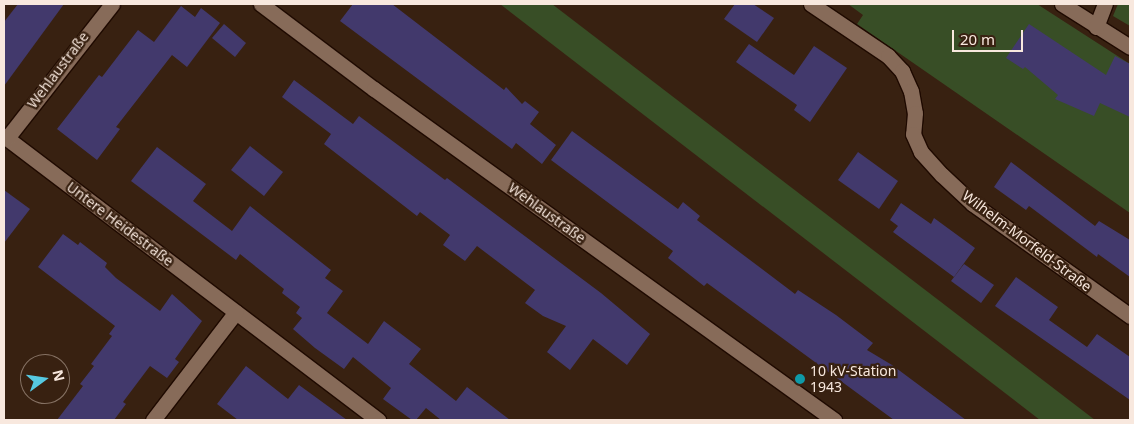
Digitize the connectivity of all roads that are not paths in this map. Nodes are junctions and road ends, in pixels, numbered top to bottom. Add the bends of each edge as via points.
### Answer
1 (112, 4) edge
2 (261, 4) edge
3 (811, 4) edge
4 (1062, 4) edge
5 (1105, 4) edge
6 (1096, 27) junction
7 (1130, 48) edge
8 (5, 137) edge
9 (236, 312) junction
10 (1130, 316) edge
11 (153, 420) edge
12 (378, 420) edge
13 (834, 420) edge

1 - 8 street, Wehlaustraße
2 - 13 street, Wehlaustraße
3 - 10 street, Wilhelm-Morfeld-Straße via 888,56 902,71 911,91 915,113 913,134 920,152 942,174 973,204
4 - 6 street
5 - 6 street
6 - 7 street
8 - 9 street, Untere Heidestraße
9 - 11 street
9 - 12 street, Untere Heidestraße

